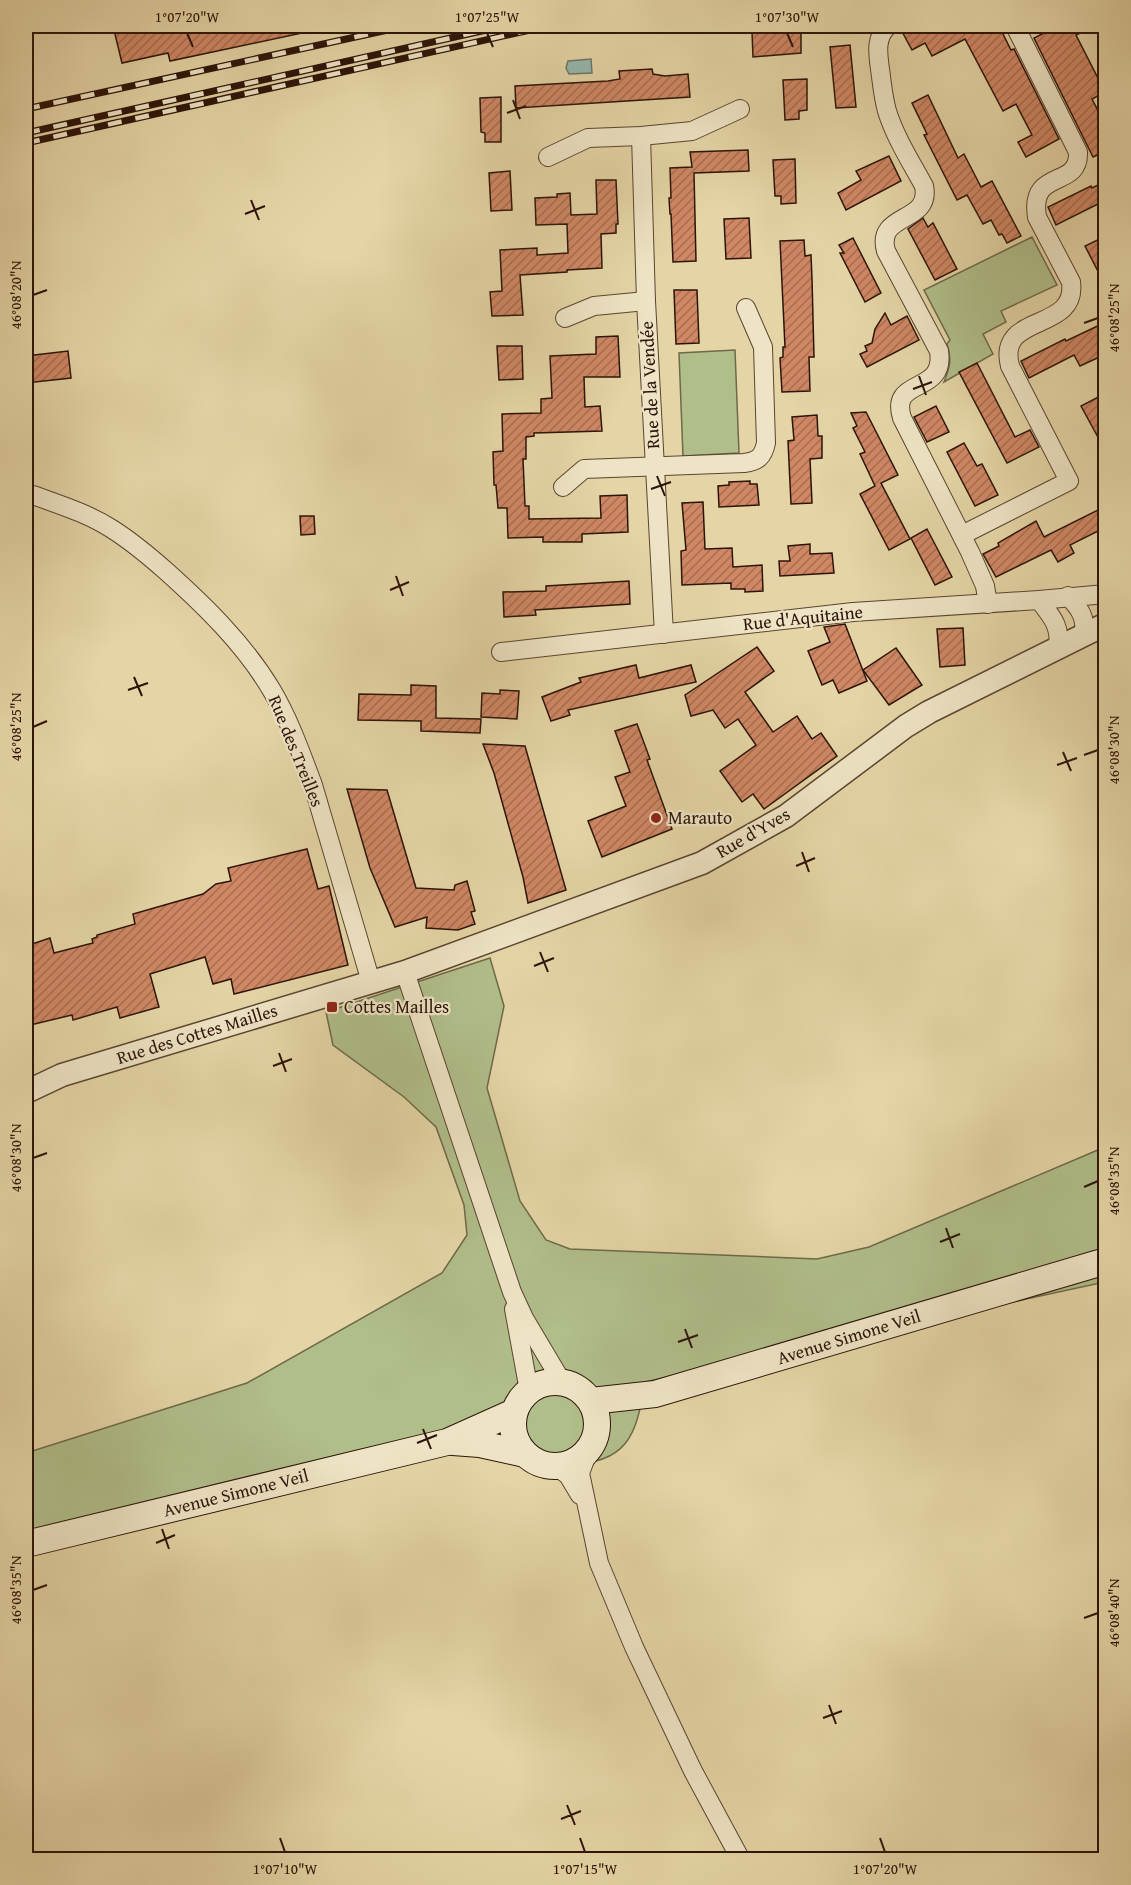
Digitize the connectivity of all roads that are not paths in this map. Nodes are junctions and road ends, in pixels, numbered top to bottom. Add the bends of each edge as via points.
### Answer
1 (888, 26) edge
2 (1015, 26) edge
3 (740, 109) dead end
4 (640, 136) junction
5 (548, 157) dead end
6 (646, 301) junction
7 (746, 309) dead end
8 (565, 318) dead end
9 (654, 466) junction
10 (563, 487) dead end
11 (26, 495) edge
12 (962, 535) junction
13 (1106, 594) edge
14 (1068, 596) junction
15 (1039, 600) junction
16 (988, 604) junction
17 (1106, 624) edge
18 (664, 634) junction
19 (1084, 634) junction
20 (1058, 648) junction
21 (501, 652) dead end
22 (405, 972) junction
23 (371, 982) junction
24 (26, 1092) edge
25 (1106, 1261) edge
26 (512, 1292) junction
27 (562, 1382) junction
28 (529, 1391) junction
29 (655, 1395) junction
30 (591, 1401) junction
31 (514, 1412) junction
32 (447, 1442) junction
33 (592, 1442) junction
34 (525, 1454) junction
35 (556, 1467) junction
36 (586, 1507) junction
37 (26, 1544) edge
38 (741, 1860) edge

1 - 12 street via 879,40 878,52 884,101 926,194 917,211 892,224 884,243 939,351 941,363 931,378 908,391 899,408
2 - 12 street via 1079,159 1074,169 1045,185 1038,194 1036,207 1037,217 1071,282 1068,304 1012,339 1008,357 1076,482
3 - 4 street via 692,131
4 - 5 street via 588,138
4 - 6 street, Rue de la Vendée
6 - 8 street via 594,306
6 - 9 street, Rue de la Vendée
7 - 9 street via 763,347 764,453 755,461 744,463
9 - 10 street via 584,470
9 - 18 street, Rue de la Vendée
11 - 23 street, Rue des Treilles via 77,511 120,534 187,590 251,659 271,689 313,785
12 - 16 street via 985,586
13 - 14 street, Rue d'Aquitaine
14 - 15 street, Rue d'Aquitaine
14 - 19 street via 1084,617
15 - 16 street, Rue d'Aquitaine
15 - 20 street via 1055,622
16 - 18 street, Rue d'Aquitaine via 854,612
17 - 19 street, Rue d'Yves
18 - 21 street, Rue d'Aquitaine
19 - 20 street, Rue d'Yves
20 - 22 street, Rue d'Yves via 929,712 786,816 702,863
22 - 23 street, Rue d'Yves
22 - 26 street
23 - 24 street, Rue des Cottes Mailles via 62,1075
25 - 29 main road, Avenue Simone Veil
26 - 27 street
26 - 28 street
27 - 28 main road via 550,1382
27 - 30 main road via 582,1391
28 - 31 main road
29 - 30 main road, Avenue Simone Veil
29 - 33 main road via 616,1416
30 - 33 main road via 598,1422
31 - 32 main road
31 - 34 main road via 515,1439
32 - 34 main road via 480,1444
32 - 37 main road, Avenue Simone Veil
33 - 35 main road via 571,1464
33 - 36 street via 580,1473
34 - 35 main road via 545,1466
35 - 36 street via 568,1475
36 - 38 street via 599,1563 634,1647

